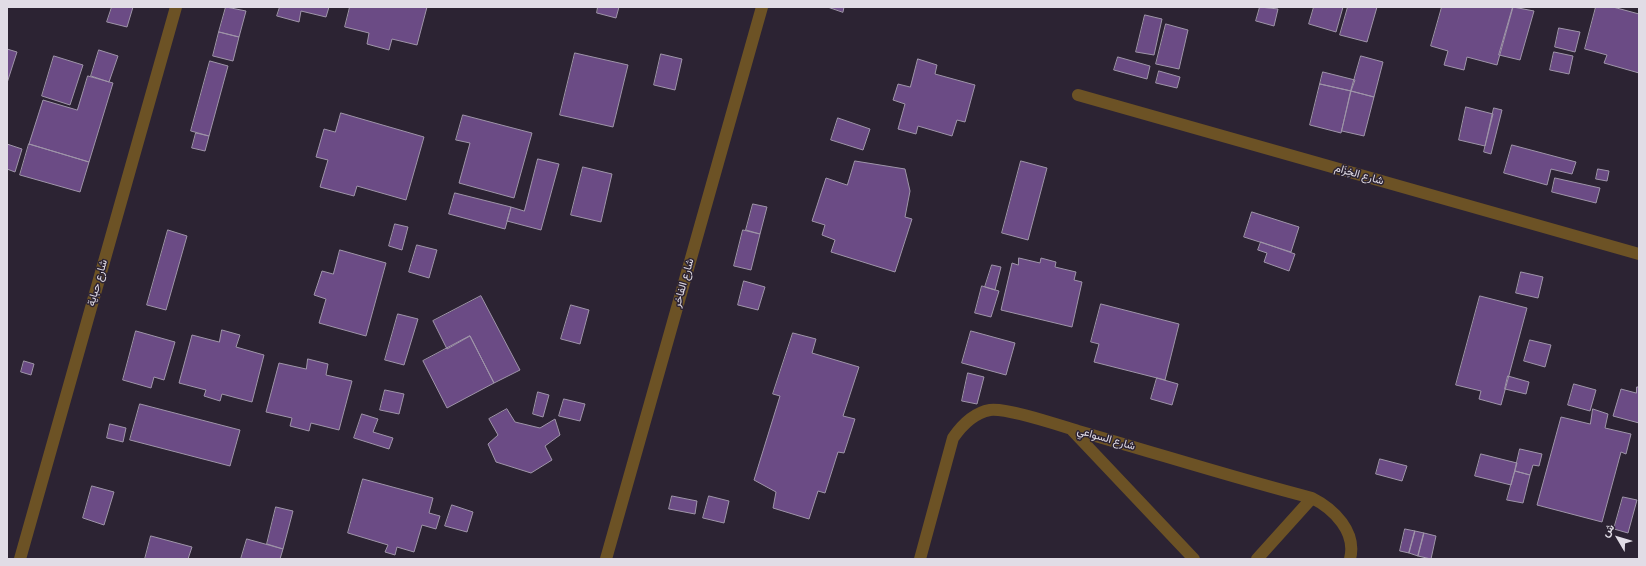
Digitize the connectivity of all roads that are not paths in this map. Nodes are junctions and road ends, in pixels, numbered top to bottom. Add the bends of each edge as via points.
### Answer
1 (176, 7) edge
2 (762, 7) edge
3 (1078, 96) dead end
4 (1639, 254) edge
5 (1071, 428) junction
6 (1312, 498) junction
7 (20, 559) edge
8 (606, 559) edge
9 (920, 559) edge
10 (1194, 559) edge
11 (1257, 559) edge
12 (1350, 559) edge

1 - 7 street, شارع حباية
2 - 8 street, شارع الفاخر
3 - 4 street, شارع الخِزَام
5 - 6 street, شارع السواعي
5 - 9 street, شارع السواعي via 1006,411 990,410 975,415 962,425 953,438
5 - 10 street
6 - 11 street
6 - 12 street, شارع السواعي via 1324,504 1344,525 1350,538

